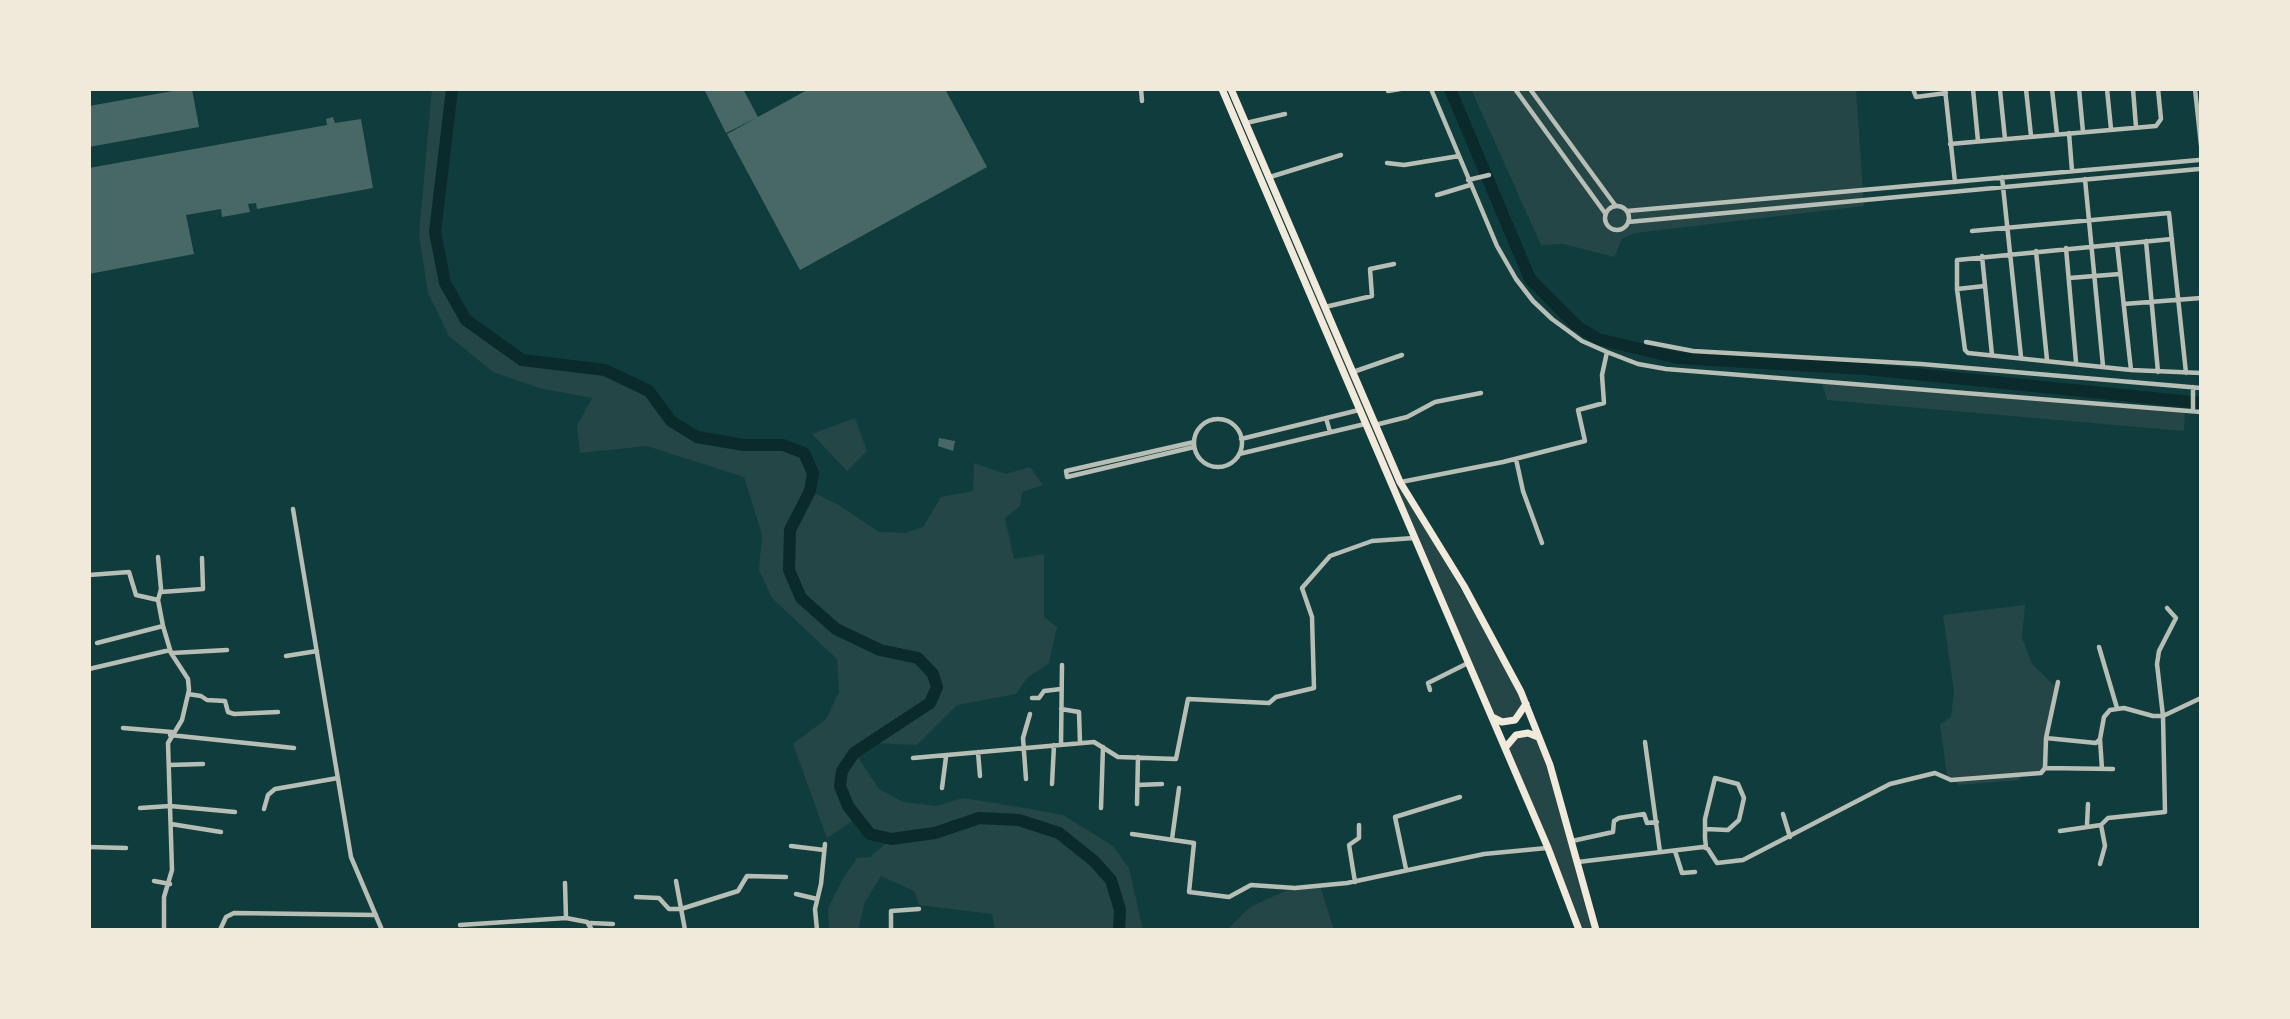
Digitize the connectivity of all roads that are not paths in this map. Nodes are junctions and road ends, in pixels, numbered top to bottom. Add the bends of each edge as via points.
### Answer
1 (1140, 89) edge
2 (1222, 89) edge
3 (1231, 89) edge
4 (1400, 89) edge
5 (1431, 89) edge
6 (1515, 89) edge
7 (1530, 89) edge
8 (1913, 89) edge
9 (1973, 89) edge
10 (2026, 89) edge
11 (2052, 89) edge
12 (2079, 89) edge
13 (2107, 89) edge
14 (2133, 89) edge
15 (2158, 89) edge
16 (2195, 89) edge
17 (2000, 90) edge
18 (1388, 91) dead end
19 (1945, 91) edge
20 (1142, 101) dead end
21 (1285, 114) dead end
22 (1246, 123) junction
23 (2136, 127) junction
24 (2111, 129) junction
25 (2083, 132) junction
26 (2069, 133) junction
27 (2057, 134) junction
28 (2031, 136) junction
29 (2005, 139) junction
30 (1978, 141) junction
31 (1950, 144) junction
32 (2201, 145) edge
33 (1341, 155) dead end
34 (1459, 156) junction
35 (2200, 159) edge
36 (1387, 163) dead end
37 (2200, 170) edge
38 (2072, 171) junction
39 (1488, 176) dead end
40 (1270, 177) junction
41 (2002, 177) junction
42 (2085, 179) junction
43 (1955, 182) junction
44 (1469, 183) junction
45 (2003, 187) junction
46 (1437, 195) dead end
47 (1615, 205) junction
48 (1628, 211) junction
49 (1605, 213) junction
50 (2090, 218) junction
51 (1628, 222) junction
52 (2007, 226) junction
53 (1972, 231) dead end
54 (2172, 239) junction
55 (2146, 242) junction
56 (2117, 244) junction
57 (2093, 246) junction
58 (2066, 248) junction
59 (2036, 251) junction
60 (2010, 253) junction
61 (1982, 256) junction
62 (1394, 264) dead end
63 (1303, 265) junction
64 (2120, 274) junction
65 (2094, 275) junction
66 (2069, 278) junction
67 (1985, 286) junction
68 (1957, 289) junction
69 (2201, 298) edge
70 (2179, 300) junction
71 (2152, 302) junction
72 (2124, 304) junction
73 (1325, 307) junction
74 (1646, 342) dead end
75 (1607, 352) junction
76 (1402, 355) dead end
77 (1992, 355) junction
78 (2021, 358) junction
79 (2048, 360) junction
80 (2076, 362) junction
81 (2103, 366) junction
82 (2131, 370) junction
83 (1353, 372) junction
84 (2158, 372) junction
85 (2186, 373) junction
86 (2201, 373) edge
87 (2201, 388) edge
88 (2193, 391) junction
89 (1480, 393) dead end
90 (2193, 407) junction
91 (1359, 410) junction
92 (2201, 412) edge
93 (1326, 418) junction
94 (1364, 424) junction
95 (1375, 425) junction
96 (1330, 432) junction
97 (1241, 439) junction
98 (1194, 444) junction
99 (1239, 454) junction
100 (1516, 459) junction
101 (1400, 482) junction
102 (293, 509) dead end
103 (1414, 538) junction
104 (1542, 543) dead end
105 (158, 556) dead end
106 (202, 558) dead end
107 (89, 575) edge
108 (161, 592) junction
109 (158, 600) junction
110 (2167, 608) dead end
111 (163, 626) junction
112 (97, 643) dead end
113 (2099, 647) dead end
114 (227, 650) dead end
115 (171, 651) junction
116 (317, 651) junction
117 (286, 656) dead end
118 (1468, 663) junction
119 (1062, 665) dead end
120 (89, 669) edge
121 (2058, 682) dead end
122 (1061, 689) junction
123 (1430, 690) dead end
124 (188, 694) junction
125 (1032, 698) dead end
126 (2201, 698) edge
127 (1526, 704) junction
128 (2118, 708) junction
129 (1061, 709) junction
130 (278, 712) dead end
131 (1030, 714) dead end
132 (1490, 715) junction
133 (2164, 716) junction
134 (122, 728) dead end
135 (171, 734) junction
136 (1539, 738) junction
137 (2046, 738) junction
138 (2100, 739) junction
139 (1645, 742) dead end
140 (1080, 743) junction
141 (1061, 744) junction
142 (1054, 745) junction
143 (1103, 747) junction
144 (294, 748) dead end
145 (1024, 748) junction
146 (1505, 748) junction
147 (978, 752) junction
148 (946, 757) junction
149 (1138, 757) junction
150 (913, 758) dead end
151 (203, 764) dead end
152 (169, 765) junction
153 (2045, 768) junction
154 (2102, 769) junction
155 (2113, 769) dead end
156 (979, 776) dead end
157 (338, 778) junction
158 (1026, 779) dead end
159 (1052, 784) dead end
160 (1162, 784) dead end
161 (1138, 785) junction
162 (942, 788) dead end
163 (1179, 789) dead end
164 (1460, 797) dead end
165 (1137, 804) dead end
166 (2088, 804) dead end
167 (170, 806) junction
168 (140, 808) dead end
169 (1101, 808) dead end
170 (264, 809) dead end
171 (235, 813) dead end
172 (1783, 814) dead end
173 (1657, 822) junction
174 (171, 824) junction
175 (1359, 825) dead end
176 (2087, 825) junction
177 (2101, 825) junction
178 (1705, 829) junction
179 (2060, 831) dead end
180 (221, 832) dead end
181 (1132, 834) dead end
182 (1790, 837) junction
183 (1172, 839) junction
184 (1572, 841) junction
185 (791, 846) dead end
186 (89, 847) edge
187 (1706, 847) junction
188 (126, 848) dead end
189 (1548, 848) junction
190 (1675, 850) junction
191 (1660, 852) junction
192 (1578, 862) junction
193 (2100, 864) dead end
194 (1406, 869) junction
195 (1695, 872) dead end
196 (786, 877) dead end
197 (154, 881) dead end
198 (676, 881) dead end
199 (1355, 882) junction
200 (565, 883) dead end
201 (170, 884) junction
202 (796, 894) dead end
203 (636, 897) dead end
204 (817, 898) junction
205 (681, 909) junction
206 (919, 909) dead end
207 (376, 915) junction
208 (566, 918) junction
209 (590, 923) junction
210 (613, 924) dead end
211 (460, 925) dead end
212 (164, 930) edge
213 (220, 930) edge
214 (382, 930) edge
215 (592, 930) edge
216 (685, 930) edge
217 (817, 930) edge
218 (891, 930) edge
219 (1579, 930) edge
220 (1596, 930) edge

1 - 20 street
2 - 63 highway
3 - 22 highway
4 - 18 street
5 - 34 street
6 - 49 street
7 - 47 street
8 - 19 street via 1914,97
9 - 30 street
10 - 28 street
11 - 27 street
12 - 25 street
13 - 24 street
14 - 23 street
15 - 23 street via 2160,124
16 - 32 street
17 - 29 street
19 - 31 street
21 - 22 street
22 - 40 highway
23 - 24 street
24 - 25 street
25 - 26 street
26 - 27 street
26 - 38 street
27 - 28 street
28 - 29 street
29 - 30 street
30 - 31 street
31 - 43 street
33 - 40 street
34 - 36 street via 1404,165
34 - 44 street
35 - 37 street
35 - 38 street
37 - 42 street
38 - 41 street
39 - 44 street
40 - 63 highway
41 - 43 street
41 - 45 street
42 - 45 street
42 - 50 street
43 - 48 street
44 - 46 street
44 - 75 street via 1497,246 1524,291 1573,335
45 - 51 street
45 - 52 street
47 - 48 street
47 - 49 street
48 - 51 street
49 - 51 street via 1607,226 1613,230
50 - 52 street
50 - 54 street via 2167,212
50 - 57 street
52 - 53 street
52 - 60 street
54 - 55 street
54 - 70 street
55 - 56 street
55 - 71 street
56 - 57 street
56 - 64 street
57 - 58 street
57 - 65 street
58 - 59 street
58 - 66 street
59 - 60 street
59 - 79 street
60 - 61 street
60 - 78 street
61 - 67 street
61 - 68 street via 1957,260
62 - 73 street via 1370,269 1372,296
63 - 73 highway
63 - 91 highway
64 - 65 street
64 - 72 street
65 - 66 street
65 - 81 street
66 - 80 street
67 - 68 street
67 - 77 street
68 - 77 street via 1965,352
69 - 70 street
70 - 71 street
70 - 85 street
71 - 72 street
71 - 84 street
72 - 82 street
73 - 83 highway
74 - 88 street via 1693,351 1911,363
75 - 90 street via 1666,369
75 - 100 street via 1602,376 1604,403 1578,410 1585,441
76 - 83 street
77 - 78 street
78 - 79 street
79 - 80 street
80 - 81 street
81 - 82 street
82 - 84 street
83 - 95 highway
84 - 85 street
85 - 86 street
87 - 88 street
88 - 90 street
89 - 95 street via 1435,402 1407,417
90 - 92 street
91 - 93 street
91 - 94 highway
93 - 96 street
93 - 97 street
94 - 96 street
94 - 103 highway
95 - 101 highway
96 - 99 street
97 - 98 street via 1234,426 1216,419 1199,428
97 - 99 street
98 - 98 street via 1067,477 1066,471
98 - 99 street via 1201,460 1214,467 1228,464
100 - 101 street
100 - 104 street via 1522,491
101 - 127 highway via 1502,653
102 - 116 street
103 - 118 highway
103 - 149 street via 1372,541 1338,551 1302,588 1312,617 1314,688 1269,702 1188,699 1178,758
105 - 108 street
106 - 108 street via 203,589
107 - 109 street via 127,571 136,595
108 - 109 street
109 - 111 street
110 - 133 street via 2176,618 2157,664
111 - 112 street
111 - 115 street
113 - 128 street
114 - 115 street
115 - 120 street
115 - 124 street via 188,679
116 - 117 street
116 - 157 street
118 - 123 street via 1428,683
118 - 132 highway
119 - 122 street
121 - 137 street
122 - 125 street
122 - 129 street
124 - 130 street via 225,701 228,712 234,714
124 - 135 street via 182,720
126 - 133 street
127 - 132 highway via 1515,720 1502,722
127 - 136 highway
128 - 133 street
128 - 138 street via 2106,712
129 - 140 street via 1079,712
129 - 141 street
131 - 145 street
132 - 146 highway
133 - 177 street via 2165,812 2108,818
134 - 135 street
135 - 144 street
135 - 152 street
136 - 146 highway via 1528,733 1516,735
136 - 184 highway
137 - 138 street via 2094,743
137 - 153 street
138 - 154 street
139 - 173 street
140 - 141 street
140 - 143 street
141 - 142 street
142 - 145 street
142 - 159 street
143 - 149 street via 1115,756
143 - 169 street
145 - 147 street
145 - 158 street
146 - 189 highway
147 - 148 street
147 - 156 street
148 - 150 street
148 - 162 street
149 - 161 street
151 - 152 street
152 - 167 street
153 - 154 street
153 - 182 street via 2041,773 1951,780 1938,773 1903,780
154 - 155 street
157 - 170 street via 275,789
157 - 207 street via 351,857
160 - 161 street
161 - 165 street
163 - 183 street
164 - 194 street via 1395,817
166 - 176 street
167 - 168 street
167 - 171 street
167 - 174 street
172 - 182 street
173 - 184 street via 1647,823 1644,814 1619,818 1613,832
173 - 191 street
174 - 180 street
174 - 201 street
175 - 199 street via 1359,838 1349,845
176 - 177 street
176 - 179 street
177 - 193 street via 2105,846
178 - 178 street via 1728,830 1739,820 1744,798 1738,784 1715,778
178 - 187 street
181 - 183 street
182 - 187 street via 1750,857 1720,863
183 - 199 street via 1195,845 1190,893 1229,897 1251,885 1295,888
184 - 192 highway
185 - 204 street via 824,847
186 - 188 street
187 - 190 street
189 - 194 street
189 - 219 highway
190 - 191 street
190 - 195 street via 1680,871
191 - 192 street
192 - 220 highway
194 - 199 street
196 - 205 street via 747,876 738,891
197 - 201 street
198 - 205 street
200 - 208 street
201 - 212 street via 164,897
202 - 204 street
203 - 205 street via 659,898 669,909
204 - 217 street
205 - 216 street
206 - 218 street via 891,911
207 - 213 street via 234,914 226,916
207 - 214 street
208 - 209 street
208 - 211 street
209 - 210 street
209 - 215 street

